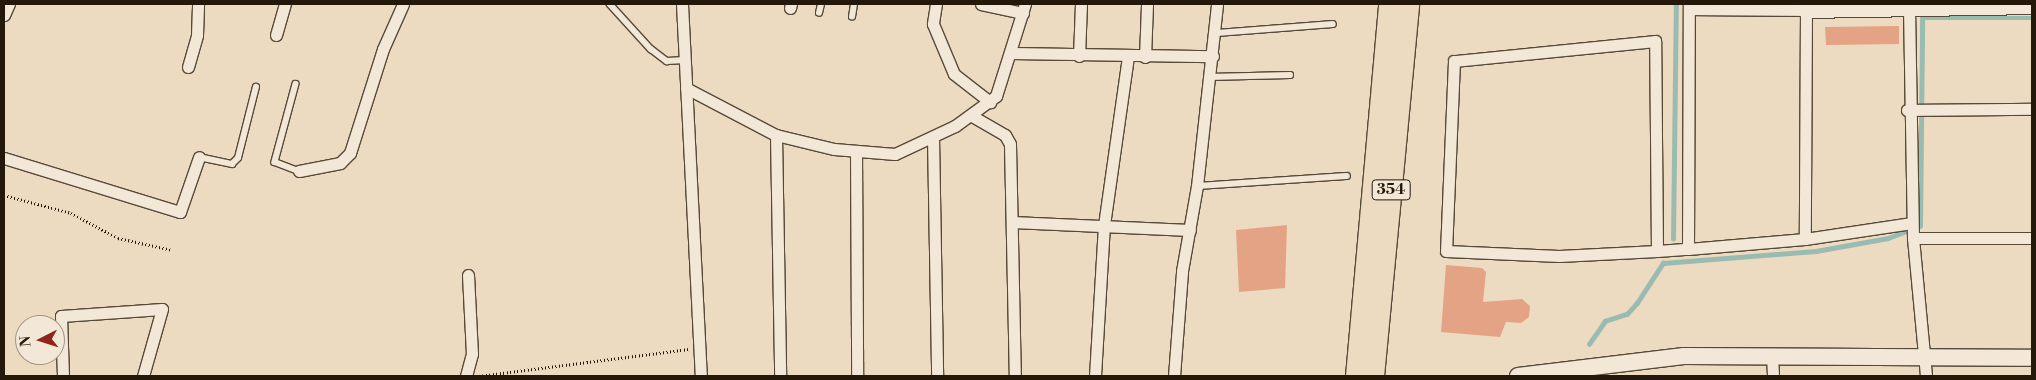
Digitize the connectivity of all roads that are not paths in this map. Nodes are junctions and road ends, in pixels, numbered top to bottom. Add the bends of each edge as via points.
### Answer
1 (9, 4) edge
2 (198, 4) edge
3 (285, 4) edge
4 (402, 4) edge
5 (610, 4) edge
6 (682, 4) edge
7 (821, 4) edge
8 (854, 4) edge
9 (936, 4) edge
10 (981, 4) edge
11 (1081, 4) edge
12 (1147, 4) edge
13 (1217, 4) edge
14 (1388, 4) edge
15 (1408, 4) edge
16 (1689, 6) edge
17 (2032, 6) edge
18 (1806, 7) edge
19 (1024, 8) edge
20 (1909, 8) junction
21 (819, 13) dead end
22 (4, 15) edge
23 (852, 16) dead end
24 (1333, 24) dead end
25 (1216, 33) junction
26 (276, 35) dead end
27 (1012, 54) junction
28 (1079, 56) junction
29 (1213, 56) junction
30 (1128, 57) junction
31 (1145, 57) junction
32 (686, 60) junction
33 (188, 67) dead end
34 (1290, 75) dead end
35 (1209, 77) junction
36 (296, 84) dead end
37 (256, 87) dead end
38 (686, 88) junction
39 (990, 102) junction
40 (2032, 109) edge
41 (1907, 110) junction
42 (972, 116) junction
43 (776, 134) junction
44 (933, 137) junction
45 (856, 151) junction
46 (199, 157) joint
47 (4, 158) edge
48 (299, 171) joint
49 (1346, 176) dead end
50 (1197, 186) junction
51 (1012, 222) junction
52 (1912, 223) junction
53 (1104, 225) junction
54 (1190, 230) junction
55 (1913, 238) junction
56 (2032, 238) edge
57 (1805, 239) junction
58 (1688, 249) junction
59 (1657, 251) junction
60 (468, 276) dead end
61 (1772, 356) junction
62 (1924, 357) junction
63 (2032, 358) edge
64 (63, 376) edge
65 (143, 376) edge
66 (466, 376) edge
67 (701, 376) edge
68 (780, 376) edge
69 (857, 376) edge
70 (937, 376) edge
71 (1015, 376) edge
72 (1095, 376) edge
73 (1174, 376) edge
74 (1356, 376) edge
75 (1373, 376) edge
76 (1520, 376) edge
77 (1772, 376) edge
78 (1926, 376) edge

1 - 22 street
2 - 33 street via 197,35
3 - 26 street
4 - 48 street via 383,49 350,153 340,163
5 - 32 lane via 659,55 671,62
6 - 32 street
7 - 21 lane
8 - 23 lane
9 - 39 street via 933,24 954,74
10 - 19 street
11 - 28 street
12 - 31 street
13 - 25 street
14 - 74 highway, 354
15 - 75 highway, 354
16 - 18 street
16 - 58 street
17 - 20 street
18 - 20 street
18 - 57 street
19 - 27 street
20 - 41 street
24 - 25 lane
25 - 29 street
27 - 28 street
27 - 39 street
28 - 30 street
29 - 31 street
29 - 35 street
30 - 31 street
30 - 53 street
32 - 38 street
34 - 35 lane
35 - 50 street
36 - 48 lane via 275,162
37 - 46 lane via 238,158 232,164
38 - 43 street
38 - 67 street via 697,348
39 - 42 street
40 - 41 street
41 - 52 street
42 - 44 street
42 - 51 street via 1009,139
43 - 45 street
43 - 68 street
44 - 45 street via 895,154
44 - 70 street
45 - 69 street
46 - 47 street via 180,212
49 - 50 lane
50 - 54 street
51 - 53 street
51 - 71 street
52 - 55 street
52 - 57 street
53 - 54 street
53 - 72 street
54 - 73 street
55 - 56 street
55 - 62 street
57 - 58 street
58 - 59 street
59 - 59 street via 1559,256 1446,251 1454,61 1655,41
60 - 66 street via 472,354
61 - 62 street
61 - 76 street via 1629,360
61 - 77 street
62 - 63 street
62 - 78 street
64 - 65 street via 61,316 162,309

